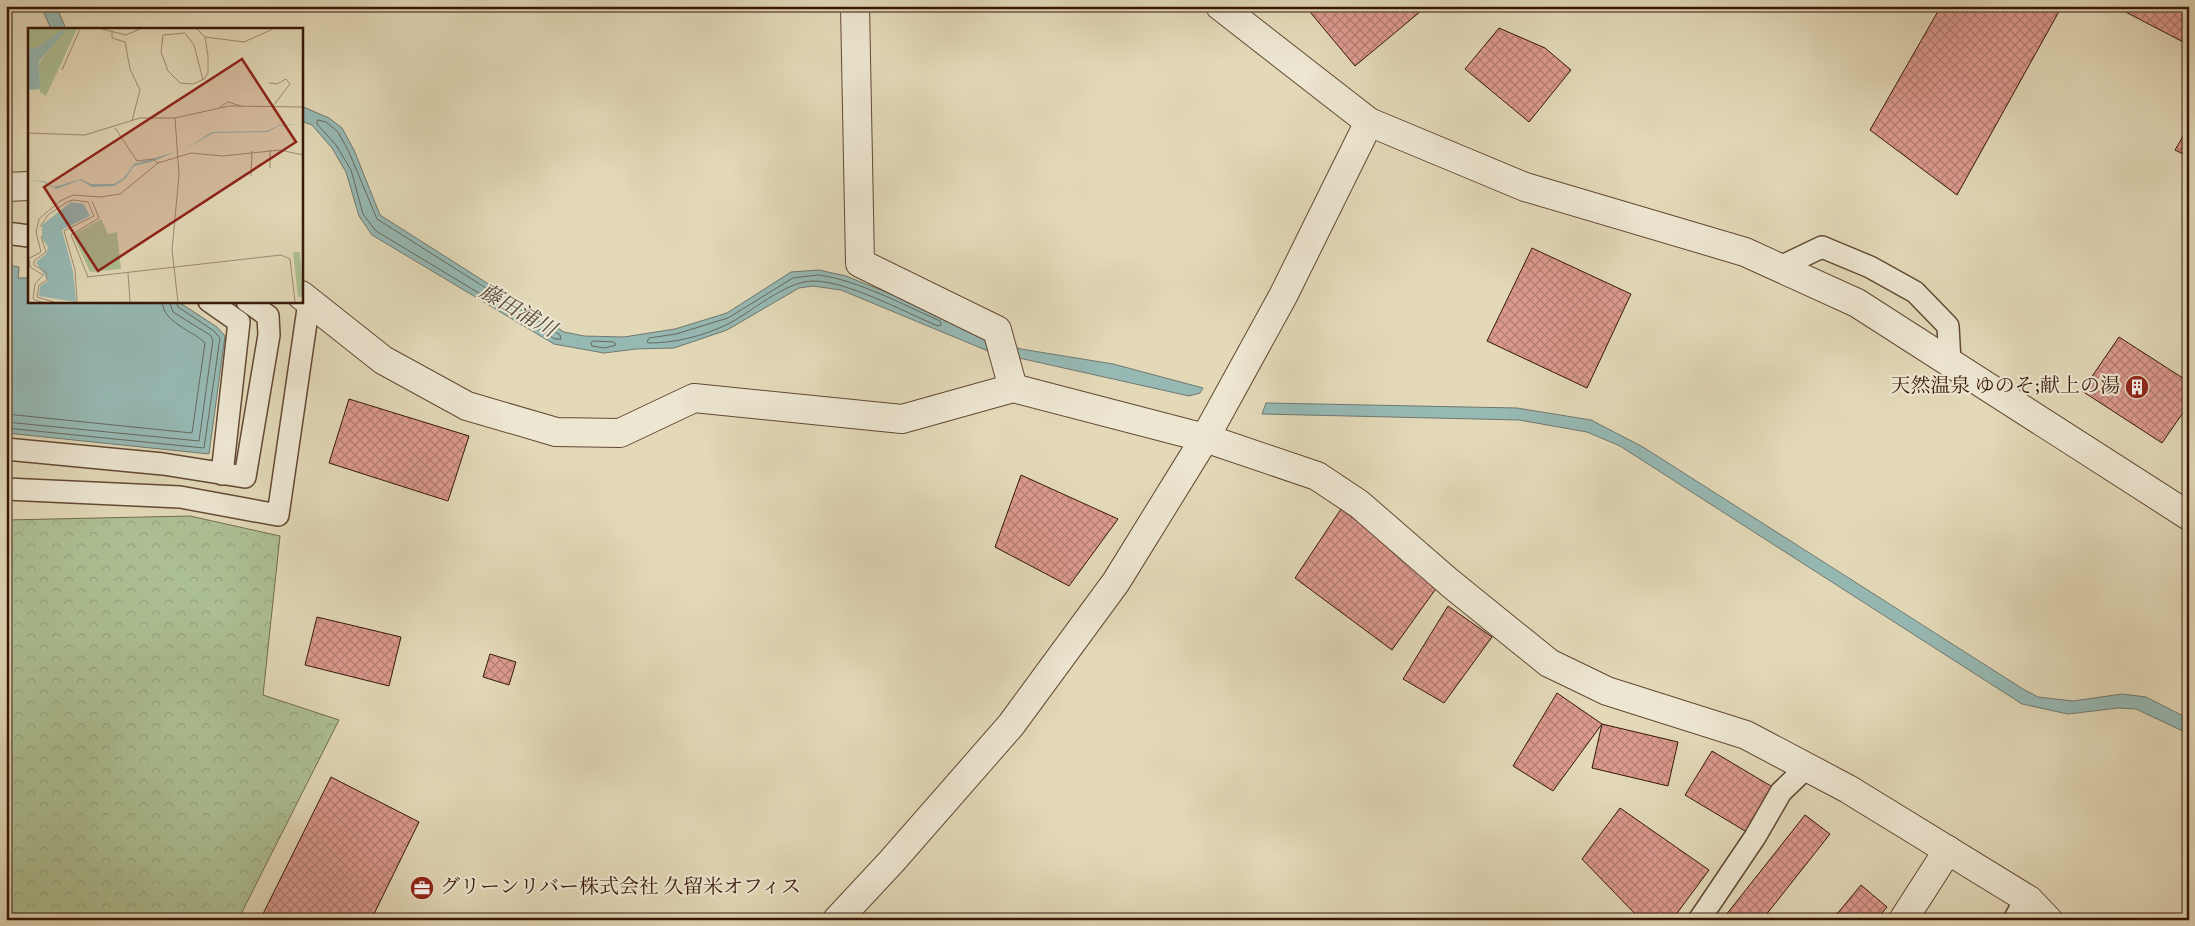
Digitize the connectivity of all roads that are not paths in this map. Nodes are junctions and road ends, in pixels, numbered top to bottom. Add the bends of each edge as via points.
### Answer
1 (856, 6) edge
2 (1220, 6) edge
3 (1368, 122) junction
4 (28, 186) edge
5 (6, 187) edge
6 (6, 233) edge
7 (28, 236) edge
8 (1780, 268) junction
9 (305, 298) edge
10 (211, 302) edge
11 (248, 302) edge
12 (1950, 362) junction
13 (1010, 376) junction
14 (1205, 438) junction
15 (6, 449) edge
16 (222, 474) junction
17 (6, 489) edge
18 (2189, 516) edge
19 (1806, 767) junction
20 (1948, 850) junction
21 (2020, 909) edge
22 (837, 920) edge
23 (1698, 920) edge
24 (1903, 920) edge
25 (2048, 920) edge

1 - 13 street via 860,263 997,330
2 - 3 street
3 - 8 street via 1525,187 1745,252
3 - 14 street via 1283,296
4 - 5 street
6 - 7 lane
8 - 12 street via 1857,303
8 - 12 lane via 1822,247 1870,267 1915,292 1948,326
9 - 13 street via 383,360 468,406 556,432 620,433 694,398 902,419
9 - 17 lane via 278,515 180,497
10 - 16 lane via 239,322
11 - 16 lane via 268,316 269,335 245,477
12 - 18 street
13 - 14 street
14 - 19 street via 1317,476 1359,504 1548,663 1607,691 1746,735
14 - 22 street via 1116,582 1011,726
15 - 16 lane via 163,464
19 - 20 street
19 - 23 lane via 1781,792 1755,837
20 - 21 street
20 - 24 street
21 - 25 street

